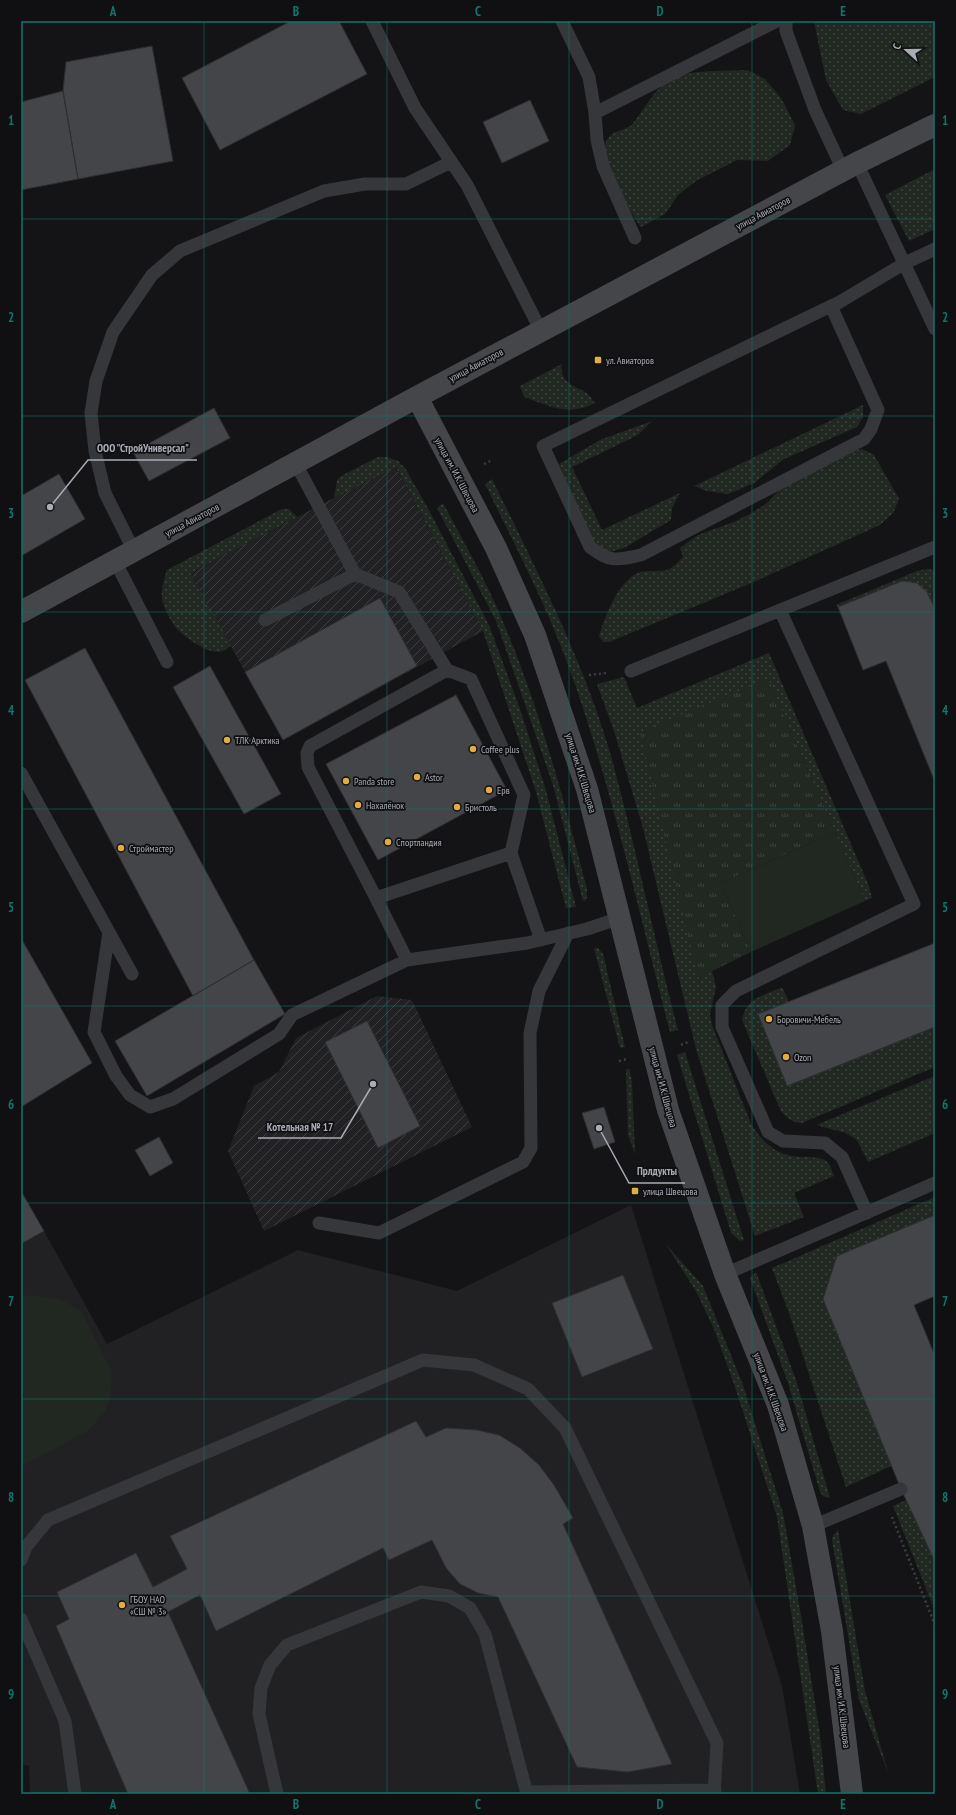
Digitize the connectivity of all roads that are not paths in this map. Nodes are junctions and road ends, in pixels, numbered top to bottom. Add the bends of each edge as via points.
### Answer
1 (372, 21) edge
2 (562, 21) edge
3 (777, 21) edge
4 (786, 21) edge
5 (595, 112) junction
6 (935, 125) edge
7 (451, 162) junction
8 (850, 167) junction
9 (635, 238) dead end
10 (935, 249) edge
11 (905, 263) junction
12 (831, 306) junction
13 (935, 329) edge
14 (541, 331) junction
15 (417, 397) junction
16 (296, 464) junction
17 (935, 547) edge
18 (124, 556) junction
19 (355, 574) junction
20 (780, 610) junction
21 (21, 612) edge
22 (265, 620) dead end
23 (167, 662) dead end
24 (447, 670) junction
25 (631, 671) dead end
26 (21, 773) edge
27 (511, 853) junction
28 (376, 898) junction
29 (620, 918) junction
30 (109, 932) junction
31 (568, 933) junction
32 (541, 940) junction
33 (406, 960) junction
34 (132, 974) dead end
35 (935, 1183) edge
36 (867, 1213) junction
37 (319, 1223) dead end
38 (726, 1274) junction
39 (901, 1489) dead end
40 (813, 1526) junction
41 (21, 1560) edge
42 (21, 1619) edge
43 (714, 1792) edge
44 (527, 1793) edge
45 (75, 1794) edge
46 (277, 1794) edge
47 (852, 1794) edge

1 - 7 lane via 415,108
2 - 5 lane via 589,77
3 - 5 lane
4 - 8 lane via 786,31 815,110
5 - 9 lane via 596,140 603,166
6 - 8 street, улица Авиаторов
7 - 14 lane via 466,185
7 - 18 lane via 406,184 365,184 324,191 180,251 152,274 113,332 96,382 91,413 94,451
8 - 11 lane
8 - 14 street, улица Авиаторов
10 - 11 lane
11 - 12 lane
11 - 13 lane
12 - 12 lane via 878,410 872,429 864,439 641,555 614,560 590,547 543,446
14 - 15 street, улица Авиаторов
15 - 16 street, улица Авиаторов
15 - 29 street, улица им. И.К. Швецова via 496,548 535,635 587,789
16 - 18 street, улица Авиаторов
16 - 19 lane
17 - 20 lane
18 - 21 street, улица Авиаторов
18 - 23 lane
19 - 22 lane
19 - 24 lane via 399,592
20 - 25 lane
20 - 36 lane via 914,904 736,991 722,1005 722,1026 768,1132 783,1141 825,1143 842,1157
24 - 27 lane via 471,679 524,795
24 - 28 lane via 310,746 307,753 308,767
26 - 30 lane
27 - 28 lane
27 - 32 lane
28 - 33 lane
29 - 31 lane
29 - 38 street, улица им. И.К. Швецова via 668,1110
30 - 33 lane via 94,1032 116,1076 130,1095 150,1108 173,1099 279,1034 292,1015
30 - 34 lane
31 - 32 lane
31 - 37 lane via 539,991 530,1033 531,1148 523,1162 379,1233
32 - 33 lane
35 - 36 lane
36 - 38 lane
38 - 40 street, улица им. И.К. Швецова via 778,1405
39 - 40 lane
40 - 47 street, улица им. И.К. Швецова via 832,1631
41 - 43 lane via 26,1547 48,1520 423,1360 474,1366 528,1389 565,1428 717,1743
42 - 45 lane via 65,1721
43 - 44 lane
44 - 46 lane via 485,1634 470,1608 449,1596 421,1592 287,1645 270,1665 261,1688 259,1714

